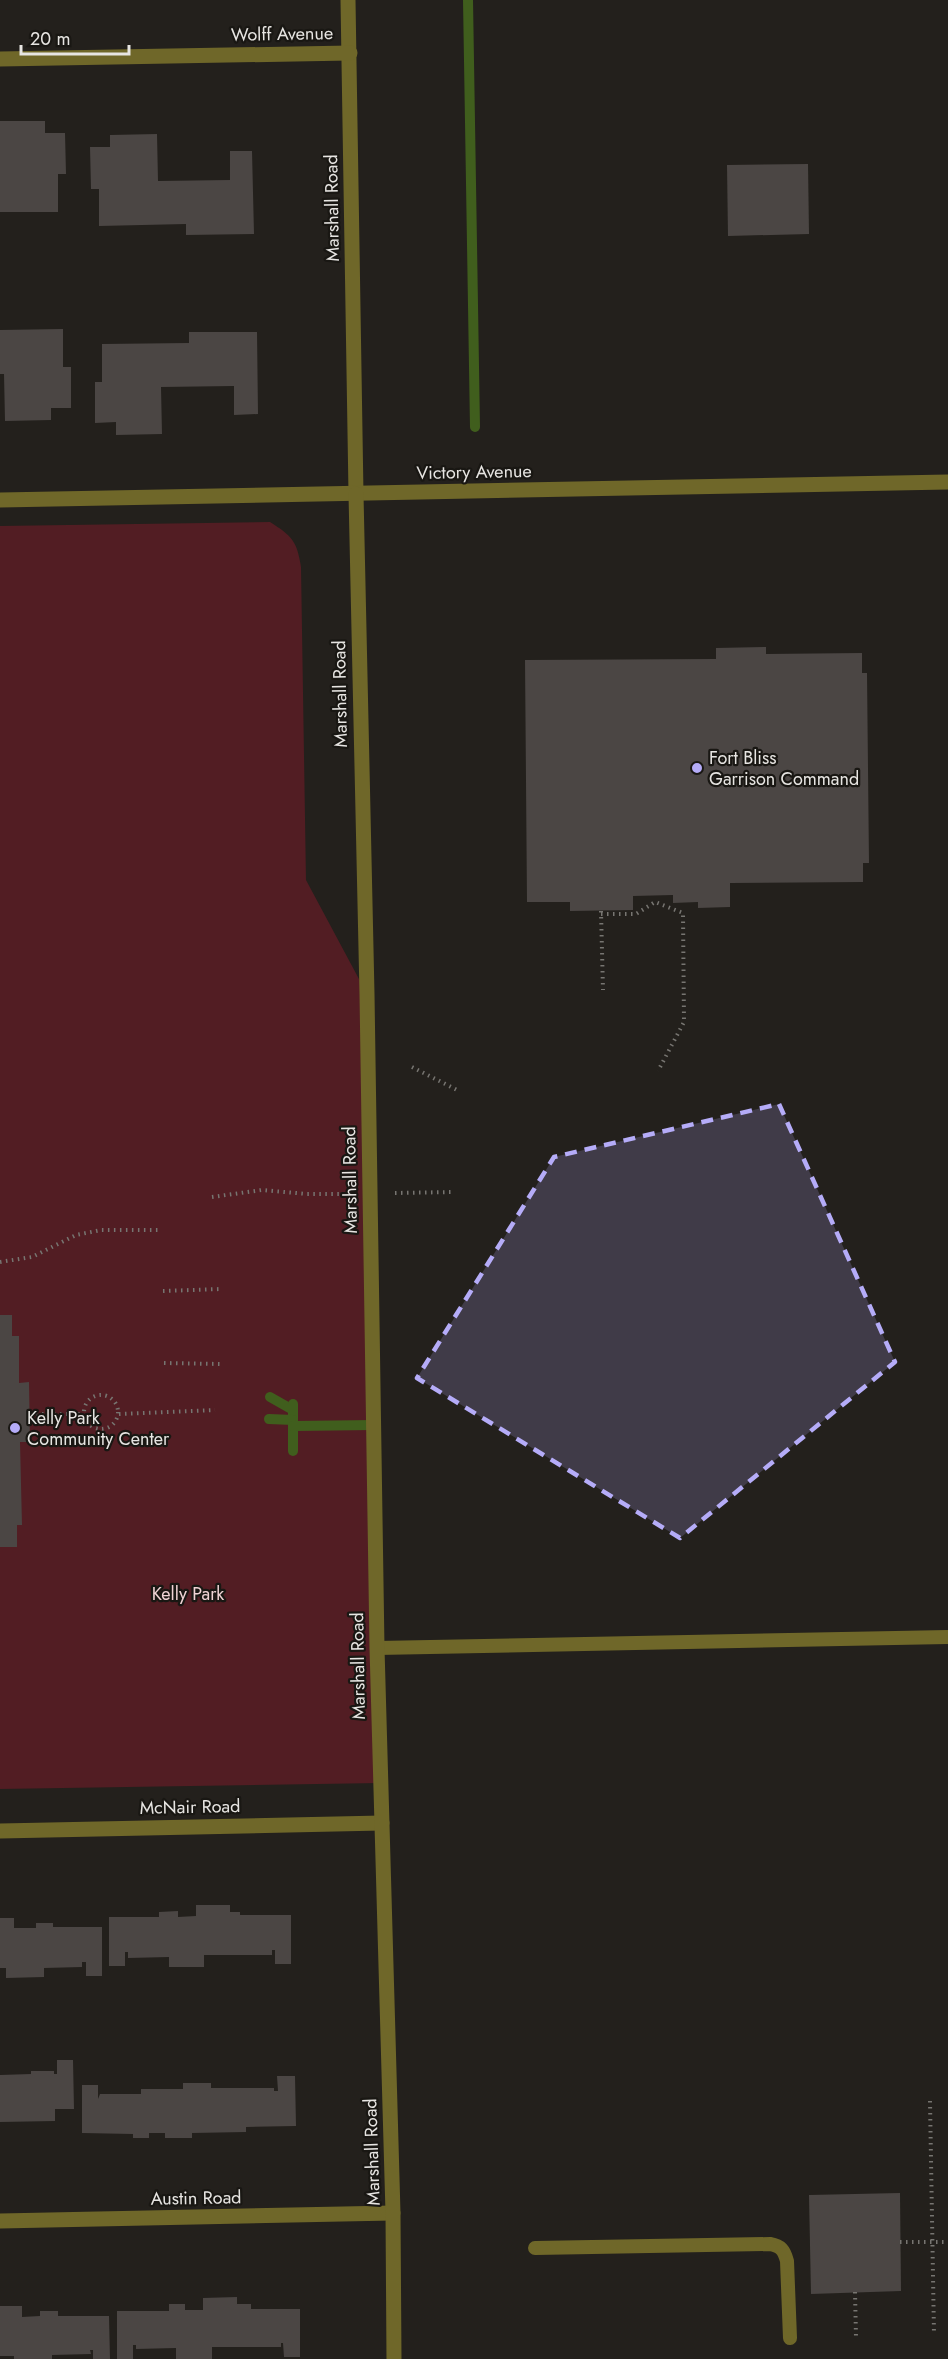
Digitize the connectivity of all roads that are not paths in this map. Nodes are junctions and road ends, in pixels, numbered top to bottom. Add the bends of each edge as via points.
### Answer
1 (348, 0) edge
2 (350, 53) junction
3 (0, 59) edge
4 (948, 482) edge
5 (356, 494) junction
6 (0, 500) edge
7 (948, 1637) edge
8 (377, 1648) junction
9 (382, 1823) junction
10 (0, 1831) edge
11 (393, 2213) junction
12 (0, 2221) edge
13 (535, 2248) dead end
14 (789, 2338) dead end
15 (394, 2359) edge

1 - 2 street, Marshall Road
2 - 3 street, Wolff Avenue
2 - 5 street, Marshall Road
4 - 5 street, Victory Avenue
5 - 6 street, Victory Avenue
5 - 8 street, Marshall Road
7 - 8 lane
8 - 9 street, Marshall Road
9 - 10 street, McNair Road
9 - 11 street, Marshall Road
11 - 12 street, Austin Road
11 - 15 street, Marshall Road
13 - 14 lane via 779,2246 788,2261

